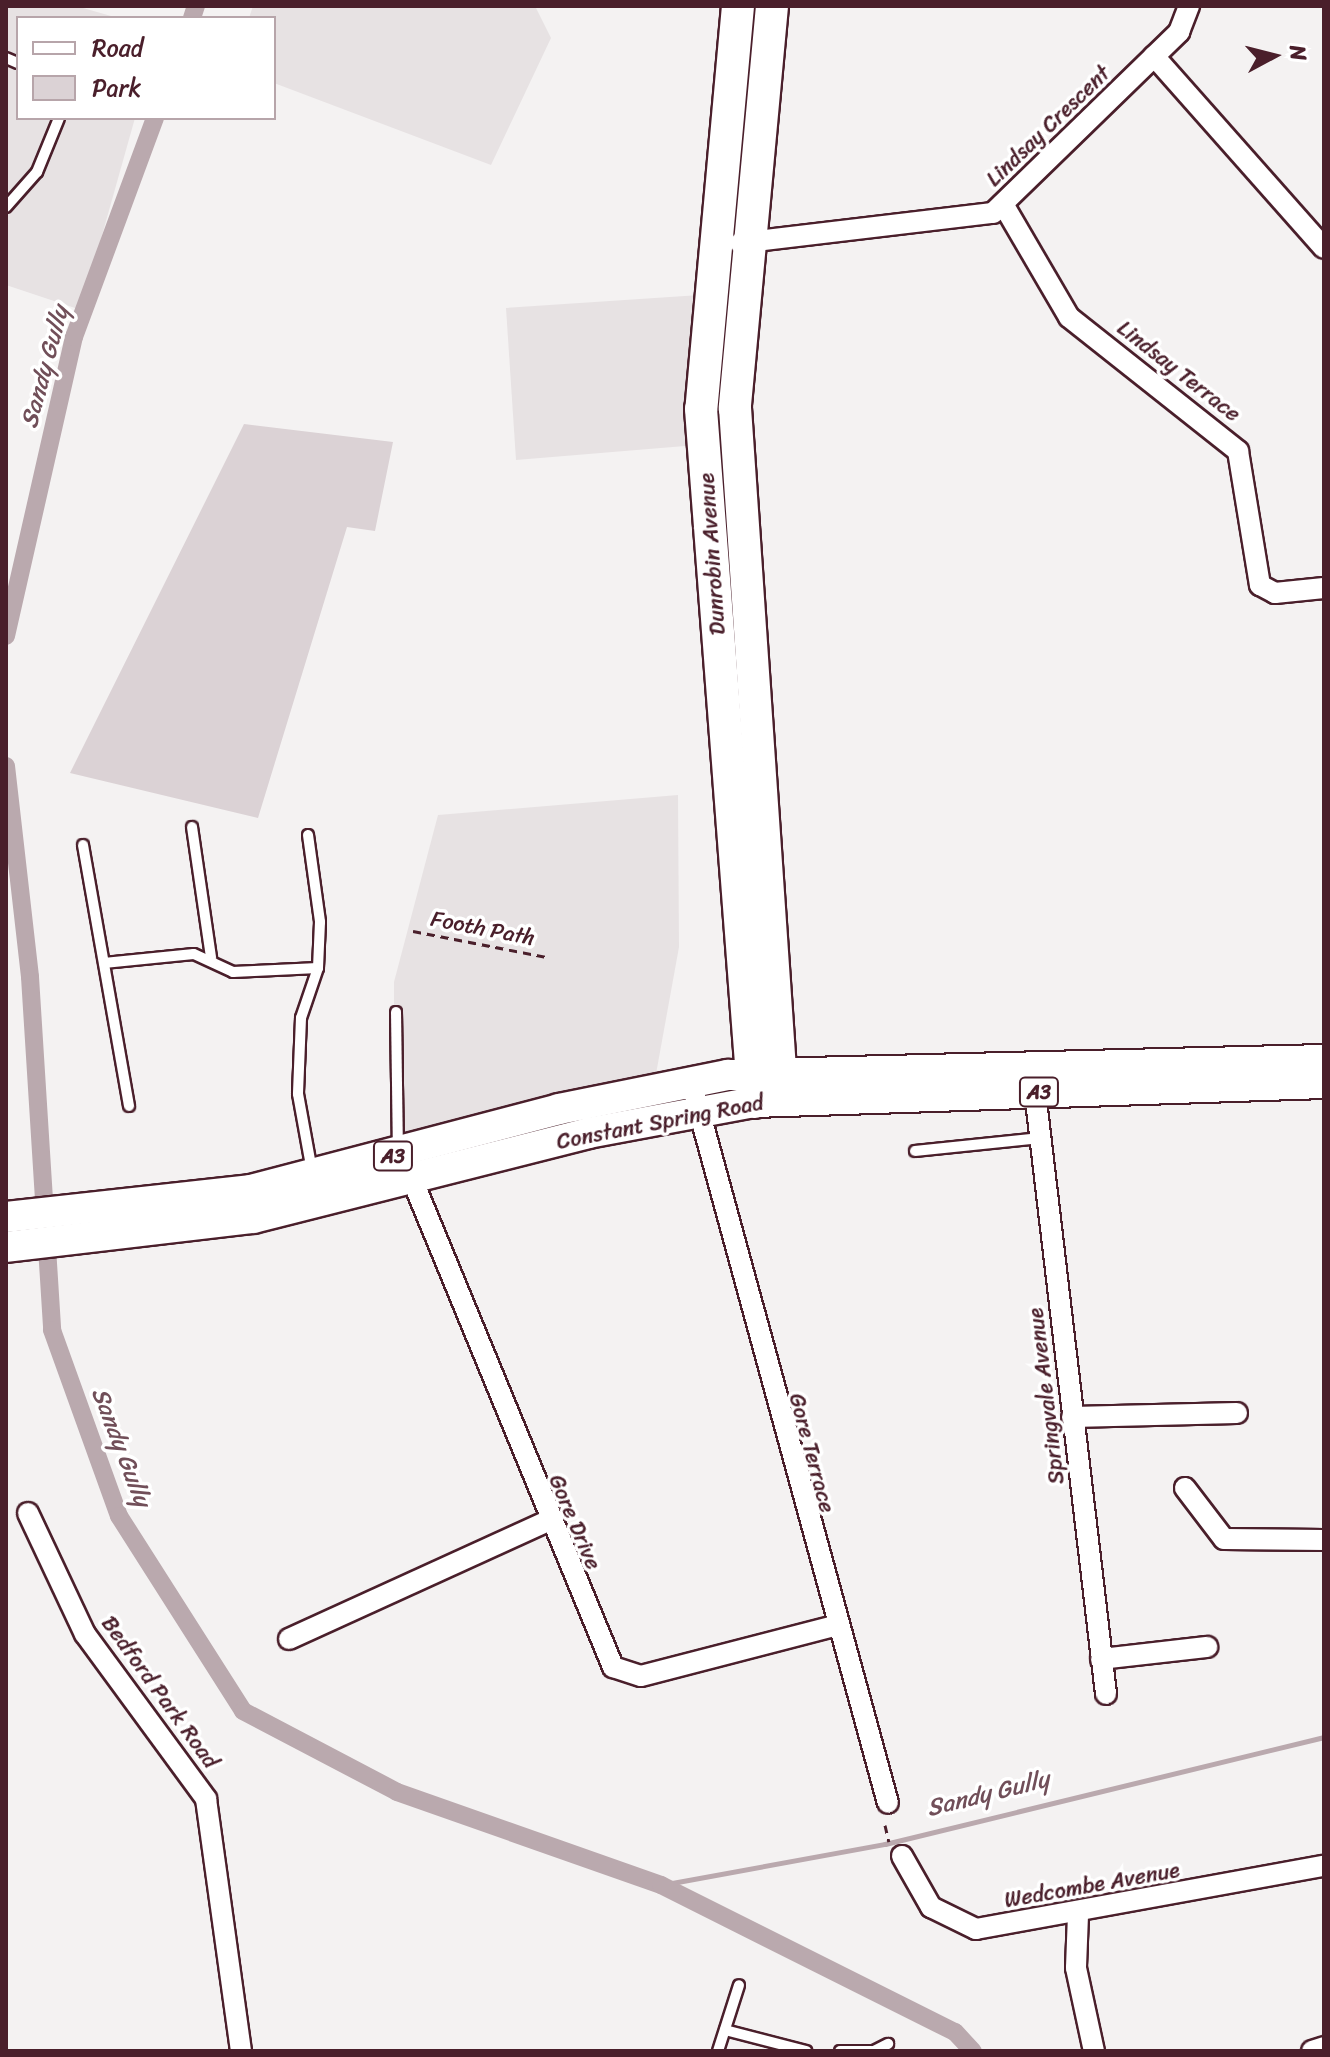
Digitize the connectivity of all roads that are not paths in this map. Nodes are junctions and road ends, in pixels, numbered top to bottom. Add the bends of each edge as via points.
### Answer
1 (738, 6) edge
2 (772, 6) edge
3 (1189, 6) edge
4 (1154, 56) junction
5 (58, 120) edge
6 (1003, 204) junction
7 (6, 207) edge
8 (717, 237) junction
9 (748, 245) junction
10 (1324, 248) edge
11 (1324, 588) edge
12 (192, 827) dead end
13 (308, 835) dead end
14 (83, 845) dead end
15 (211, 958) junction
16 (104, 963) junction
17 (318, 968) junction
18 (396, 1012) dead end
19 (1324, 1060) edge
20 (691, 1081) junction
21 (1324, 1083) edge
22 (766, 1087) junction
23 (1035, 1092) junction
24 (129, 1106) dead end
25 (697, 1112) junction
26 (1040, 1138) junction
27 (915, 1151) dead end
28 (405, 1167) junction
29 (313, 1177) junction
30 (8, 1232) edge
31 (1237, 1413) dead end
32 (1072, 1417) junction
33 (1185, 1488) dead end
34 (28, 1513) dead end
35 (548, 1521) junction
36 (1324, 1540) edge
37 (835, 1626) junction
38 (289, 1639) dead end
39 (1207, 1647) dead end
40 (1101, 1659) junction
41 (1106, 1694) dead end
42 (888, 1803) dead end
43 (902, 1856) dead end
44 (1324, 1866) edge
45 (1078, 1915) junction
46 (739, 1985) dead end
47 (725, 2030) junction
48 (888, 2044) dead end
49 (1324, 2047) edge
50 (241, 2051) edge
51 (718, 2051) edge
52 (806, 2051) edge
53 (840, 2051) edge
54 (873, 2051) edge
55 (1094, 2051) edge
56 (1312, 2051) edge

1 - 8 highway, Dunrobin Avenue
2 - 9 highway, Dunrobin Avenue
3 - 4 street, Lindsay Crescent via 1179,32
4 - 6 street, Lindsay Crescent
4 - 10 street
5 - 7 lane via 37,172
6 - 9 street, Lindsay Crescent via 980,218
6 - 11 street, Lindsay Terrace via 1069,317 1238,451 1260,585 1275,593
8 - 9 street, Lindsay Crescent
8 - 22 highway, Dunrobin Avenue via 701,409
9 - 22 highway, Dunrobin Avenue via 735,408
12 - 15 lane
13 - 17 lane
14 - 16 lane
15 - 16 lane
15 - 17 lane via 242,973
16 - 24 lane
17 - 29 lane via 301,1018 298,1094
18 - 28 lane
19 - 22 main road, Constant Spring Road / A3
20 - 22 main road, Constant Spring Road / A3
20 - 25 street, Gore Terrace
20 - 28 main road, Constant Spring Road / A3
21 - 23 main road, Constant Spring Road / A3
22 - 23 main road, Constant Spring Road / A3
22 - 25 main road, Constant Spring Road / A3
23 - 26 street, Springvale Avenue
25 - 28 main road, Constant Spring Road / A3
25 - 37 street, Gore Terrace
26 - 27 lane
26 - 32 street, Springvale Avenue
28 - 29 main road, Constant Spring Road / A3
28 - 30 main road, Constant Spring Road / A3 via 253,1218 103,1237
28 - 35 street, Gore Drive
29 - 30 main road, Constant Spring Road / A3 via 99,1207
31 - 32 street
32 - 40 street, Springvale Avenue
33 - 36 street via 1224,1539
34 - 50 street, Bedford Park Road via 85,1634 206,1799
35 - 37 street, Gore Drive via 607,1659 621,1673 641,1676
35 - 38 street
37 - 42 street, Gore Terrace
39 - 40 street
40 - 41 street, Springvale Avenue
43 - 45 street, Wedcombe Avenue via 931,1907 957,1924 976,1929
44 - 45 street, Wedcombe Avenue
45 - 55 street via 1076,1968
46 - 47 lane
47 - 51 lane
47 - 52 lane
48 - 54 lane
49 - 56 street
53 - 54 lane

